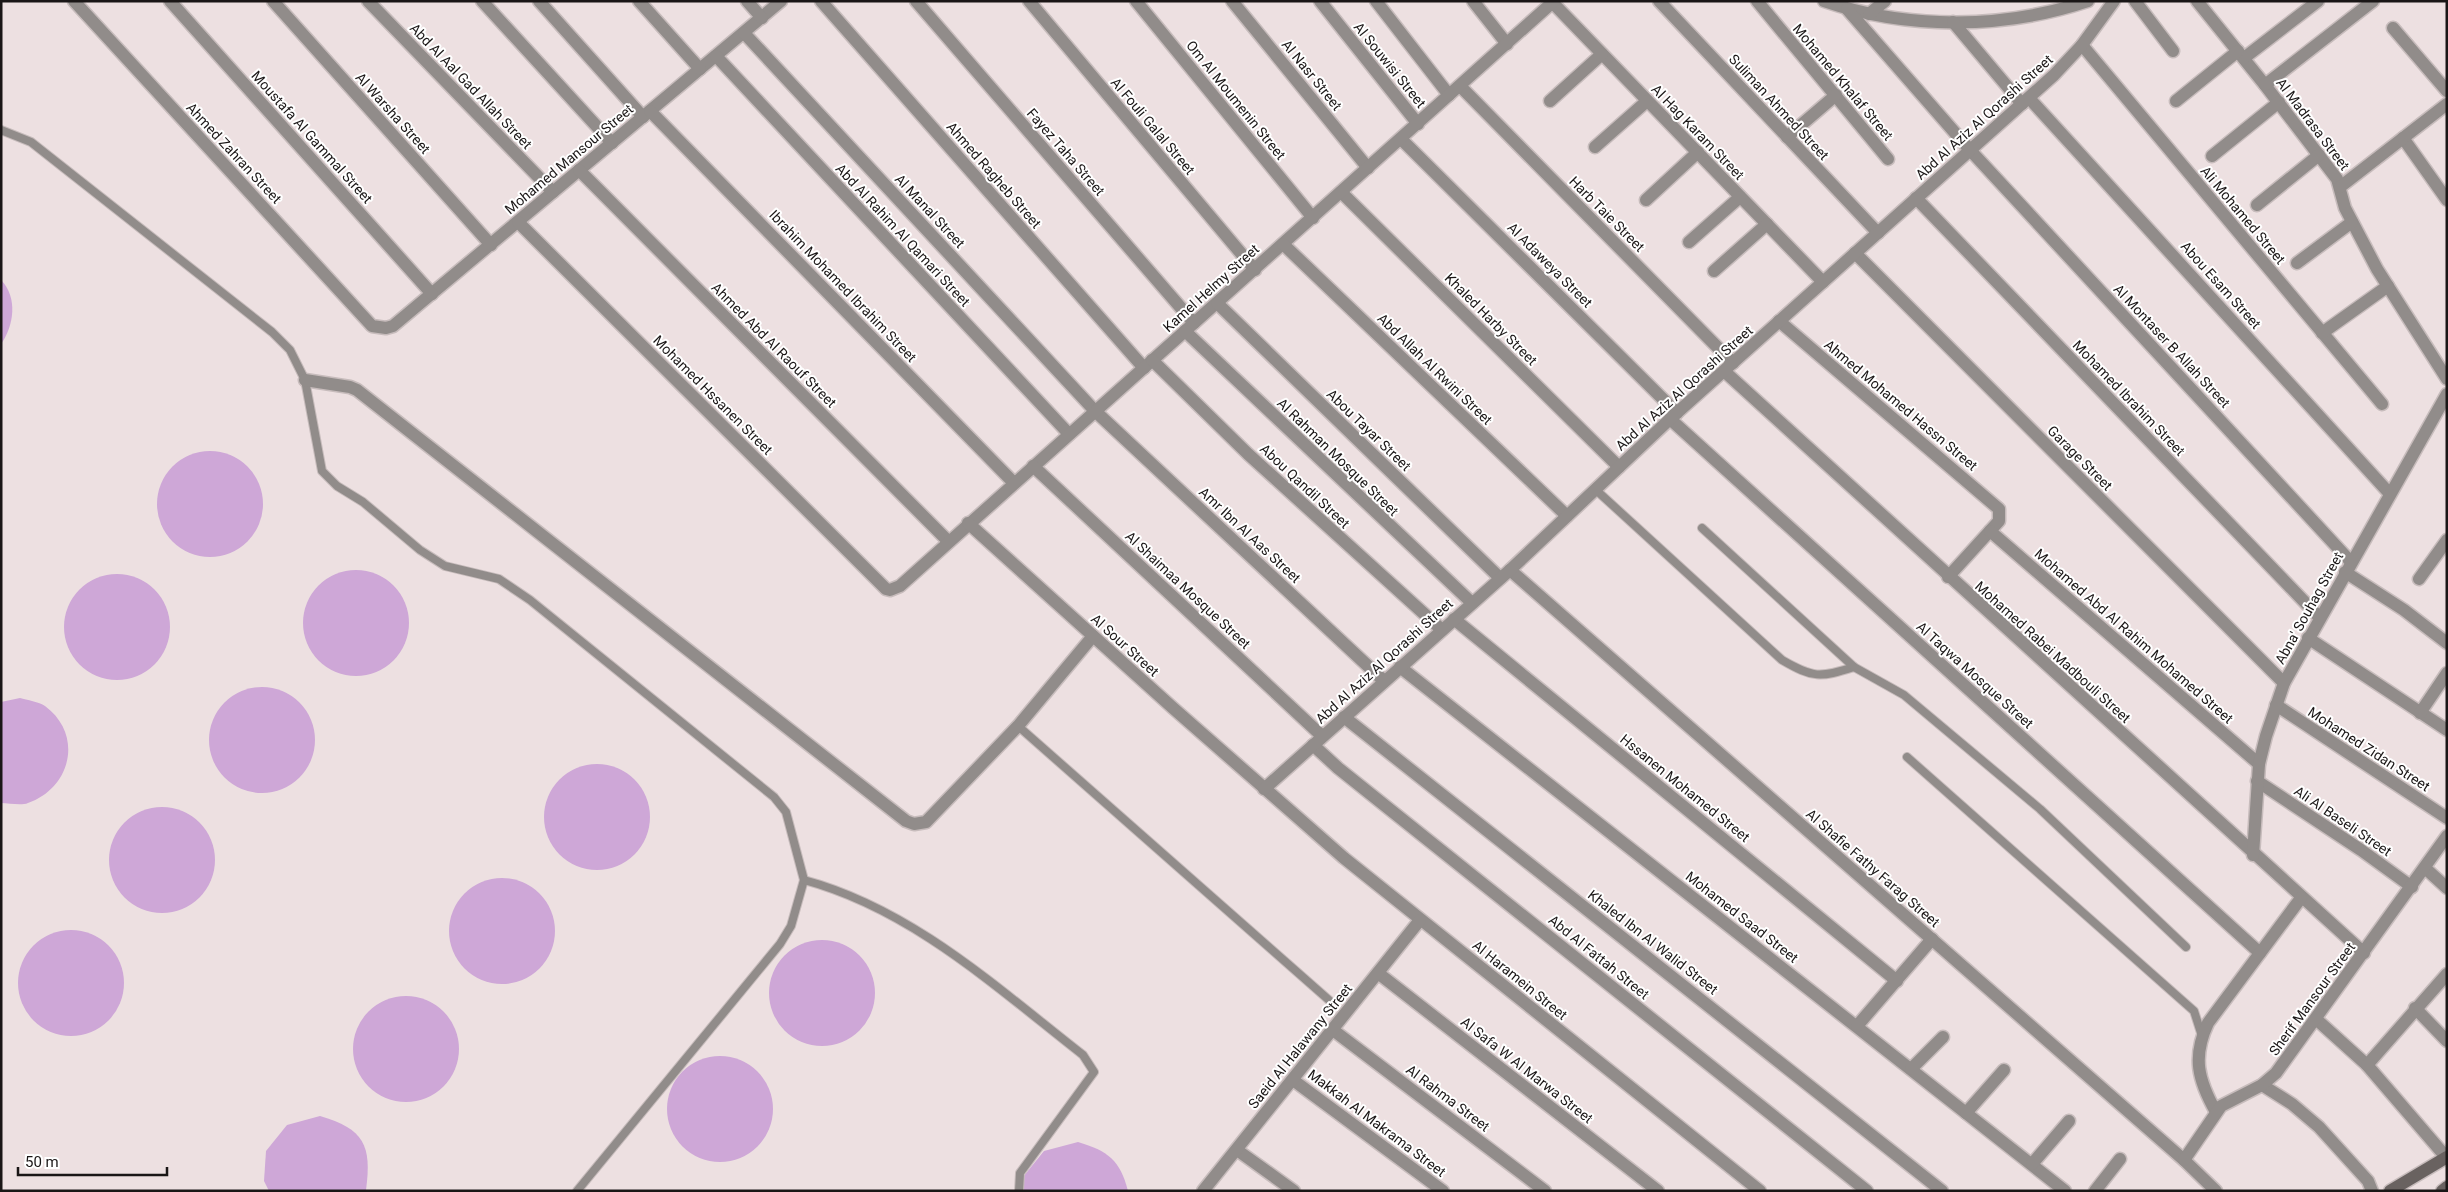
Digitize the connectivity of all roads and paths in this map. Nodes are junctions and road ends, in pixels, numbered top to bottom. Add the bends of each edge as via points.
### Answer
1 (74, 1) edge
2 (170, 1) edge
3 (273, 1) edge
4 (368, 1) edge
5 (482, 1) edge
6 (539, 1) edge
7 (639, 1) edge
8 (747, 1) edge
9 (782, 1) edge
10 (821, 1) edge
11 (916, 1) edge
12 (1029, 1) edge
13 (1136, 1) edge
14 (1232, 1) edge
15 (1320, 1) edge
16 (1376, 1) edge
17 (1474, 1) edge
18 (1659, 1) edge
19 (1757, 1) edge
20 (1824, 1) edge
21 (1885, 1) edge
22 (2088, 1) edge
23 (2114, 1) edge
24 (2134, 1) edge
25 (2318, 1) edge
26 (2373, 1) edge
27 (1553, 2) edge
28 (2200, 2) edge
29 (1847, 9) junction
30 (1869, 14) junction
31 (762, 18) junction
32 (1953, 22) junction
33 (2393, 28) dead end
34 (744, 33) junction
35 (1506, 44) junction
36 (2082, 45) junction
37 (2173, 51) dead end
38 (1602, 54) junction
39 (2241, 55) junction
40 (716, 56) junction
41 (700, 69) junction
42 (2265, 85) junction
43 (1460, 86) junction
44 (2447, 91) edge
45 (1449, 95) junction
46 (1836, 96) junction
47 (1550, 101) dead end
48 (1647, 101) junction
49 (2026, 101) junction
50 (2176, 101) dead end
51 (2278, 102) junction
52 (2447, 104) edge
53 (647, 114) junction
54 (1418, 124) junction
55 (1, 130) edge
56 (1787, 138) junction
57 (2404, 138) junction
58 (1401, 139) junction
59 (612, 143) junction
60 (1594, 148) dead end
61 (1970, 150) junction
62 (1698, 152) junction
63 (2319, 154) junction
64 (2212, 156) dead end
65 (1888, 159) dead end
66 (1368, 168) junction
67 (579, 170) junction
68 (2340, 187) junction
69 (553, 192) junction
70 (1341, 192) junction
71 (1740, 197) junction
72 (1916, 198) junction
73 (1646, 200) dead end
74 (2447, 200) edge
75 (2257, 205) dead end
76 (1313, 218) junction
77 (518, 222) junction
78 (2352, 222) junction
79 (1767, 224) junction
80 (1878, 233) junction
81 (1689, 242) dead end
82 (1283, 244) junction
83 (491, 245) junction
84 (1855, 253) junction
85 (2297, 262) dead end
86 (1254, 270) junction
87 (1714, 271) dead end
88 (1823, 282) junction
89 (2388, 286) junction
90 (432, 294) junction
91 (1217, 303) junction
92 (1780, 321) junction
93 (372, 326) joint
94 (1190, 327) junction
95 (2322, 333) junction
96 (1148, 364) junction
97 (1729, 367) junction
98 (2447, 379) edge
99 (305, 380) junction
100 (2447, 394) edge
101 (2382, 404) dead end
102 (1095, 411) junction
103 (1674, 416) junction
104 (1069, 434) junction
105 (1033, 466) junction
106 (1619, 467) junction
107 (1014, 483) junction
108 (1596, 490) junction
109 (2390, 494) junction
110 (1567, 516) junction
111 (968, 523) junction
112 (1702, 528) dead end
113 (1990, 531) junction
114 (2447, 540) edge
115 (948, 541) junction
116 (2348, 567) junction
117 (1505, 574) junction
118 (1948, 577) junction
119 (2419, 579) dead end
120 (886, 589) joint
121 (1472, 603) junction
122 (2320, 618) junction
123 (1454, 619) junction
124 (1442, 630) junction
125 (1092, 636) junction
126 (2308, 638) junction
127 (2447, 643) edge
128 (1400, 667) junction
129 (1854, 667) junction
130 (2447, 673) edge
131 (1384, 681) junction
132 (2284, 683) junction
133 (2276, 705) junction
134 (2420, 713) junction
135 (1344, 717) junction
136 (1018, 726) junction
137 (2447, 730) edge
138 (1318, 740) junction
139 (1907, 757) dead end
140 (2259, 764) junction
141 (2257, 781) junction
142 (1264, 788) junction
143 (2447, 818) edge
144 (2447, 836) edge
145 (2254, 855) junction
146 (2425, 868) junction
147 (804, 880) junction
148 (2412, 887) junction
149 (2447, 888) edge
150 (2301, 898) junction
151 (1420, 920) junction
152 (1932, 939) junction
153 (2186, 947) dead end
154 (2364, 953) junction
155 (2260, 954) junction
156 (1378, 973) junction
157 (2447, 974) edge
158 (1896, 981) junction
159 (1330, 1001) dead end
160 (2415, 1008) junction
161 (2316, 1019) junction
162 (1857, 1026) junction
163 (1333, 1030) junction
164 (2202, 1036) junction
165 (1942, 1037) dead end
166 (2447, 1041) edge
167 (2367, 1065) junction
168 (1912, 1069) junction
169 (2004, 1070) dead end
170 (1293, 1080) junction
171 (2262, 1085) junction
172 (2216, 1112) junction
173 (1966, 1113) junction
174 (2069, 1121) dead end
175 (1236, 1150) junction
176 (2446, 1157) edge
177 (2120, 1159) dead end
178 (2184, 1160) junction
179 (2032, 1164) junction
180 (2447, 1187) edge
181 (577, 1191) edge
182 (1019, 1191) edge
183 (1204, 1191) edge
184 (1294, 1191) edge
185 (1443, 1191) edge
186 (1545, 1191) edge
187 (1658, 1191) edge
188 (1760, 1191) edge
189 (1867, 1191) edge
190 (1942, 1191) edge
191 (2065, 1191) edge
192 (2095, 1191) edge
193 (2216, 1191) edge
194 (2372, 1191) edge
195 (2390, 1191) edge
196 (2442, 1191) edge

1 - 93 street, Ahmed Zahran Street
2 - 90 street, Moustafa Al Gammal Street
3 - 83 street, Al Warsha Street
4 - 69 street, Abd Al Aal Gad Allah Street
5 - 59 street
6 - 53 street, Ibrahim Mohamed Ibrahim Street
7 - 41 street
8 - 31 street
9 - 31 street, Mohamed Mansour Street
10 - 96 street, Ahmed Ragheb Street
11 - 94 street, Fayez Taha Street
12 - 86 street, Al Fouli Galal Street
13 - 76 street, Om Al Moumenin Street
14 - 66 street, Al Nasr Street
15 - 54 street, Al Souwisi Street
16 - 45 street
17 - 35 street
18 - 56 street, Suliman Ahmed Street
19 - 46 street, Mohamed Khalaf Street
20 - 29 street
21 - 30 street
22 - 32 street via 2033,16 1994,22
23 - 36 street, Abd Al Aziz Al Qorashi Street
24 - 37 street
25 - 39 street
26 - 42 street
27 - 35 street, Kamel Helmy Street
27 - 38 street, Al Hag Karam Street
28 - 39 street, Al Madrasa Street
29 - 30 street
29 - 61 street, Al Montaser B Allah Street
30 - 32 street
31 - 34 street, Mohamed Mansour Street
32 - 49 street, Abou Esam Street
33 - 44 street
34 - 40 street, Mohamed Mansour Street
34 - 102 street, Al Manal Street
35 - 43 street, Kamel Helmy Street
36 - 49 street, Abd Al Aziz Al Qorashi Street
36 - 95 street, Ali Mohamed Street
38 - 47 street
38 - 48 street, Al Hag Karam Street
39 - 42 street, Al Madrasa Street
39 - 50 street
40 - 41 street, Mohamed Mansour Street
40 - 104 street, Abd Al Rahim Al Qamari Street
41 - 53 street, Mohamed Mansour Street
42 - 51 street, Al Madrasa Street
43 - 45 street, Kamel Helmy Street
43 - 97 street, Harb Taie Street
45 - 54 street, Kamel Helmy Street
46 - 56 street
46 - 65 street, Mohamed Khalaf Street
48 - 60 street
48 - 62 street, Al Hag Karam Street
49 - 61 street, Abd Al Aziz Al Qorashi Street
49 - 109 street, Abou Esam Street
51 - 63 street, Al Madrasa Street
51 - 64 street
52 - 57 street
53 - 59 street, Mohamed Mansour Street
53 - 107 street, Ibrahim Mohamed Ibrahim Street
54 - 58 street, Kamel Helmy Street
55 - 99 lane via 31,142 272,332 290,350
56 - 80 street, Suliman Ahmed Street
57 - 68 street
57 - 74 street
58 - 66 street, Kamel Helmy Street
58 - 103 street, Al Adaweya Street
59 - 67 street, Mohamed Mansour Street
61 - 72 street, Abd Al Aziz Al Qorashi Street
61 - 116 street, Al Montaser B Allah Street
62 - 71 street, Al Hag Karam Street
62 - 73 street
63 - 68 street, Al Madrasa Street
63 - 75 street
66 - 70 street, Kamel Helmy Street
67 - 69 street, Mohamed Mansour Street
67 - 115 street, Ahmed Abd Al Raouf Street
68 - 78 street, Al Madrasa Street
69 - 77 street, Mohamed Mansour Street
70 - 76 street, Kamel Helmy Street
70 - 106 street, Khaled Harby Street
71 - 79 street, Al Hag Karam Street
71 - 81 street
72 - 80 street, Abd Al Aziz Al Qorashi Street
72 - 122 street, Mohamed Ibrahim Street
76 - 82 street, Kamel Helmy Street
77 - 83 street, Mohamed Mansour Street
77 - 120 street, Mohamed Hssanen Street
78 - 85 street
78 - 89 street, Al Madrasa Street
79 - 87 street
79 - 88 street, Al Hag Karam Street
80 - 84 street, Abd Al Aziz Al Qorashi Street
82 - 86 street, Kamel Helmy Street
82 - 110 street, Abd Allah Al Rwini Street
83 - 90 street, Mohamed Mansour Street
84 - 88 street, Abd Al Aziz Al Qorashi Street
84 - 132 street, Garage Street
86 - 91 street, Kamel Helmy Street
88 - 92 street, Abd Al Aziz Al Qorashi Street
89 - 95 street
89 - 98 street, Al Madrasa Street
90 - 93 street, Mohamed Mansour Street via 393,326
91 - 94 street, Kamel Helmy Street
91 - 117 street, Abou Tayar Street
92 - 97 street, Abd Al Aziz Al Qorashi Street
92 - 113 street, Ahmed Mohamed Hassn Street via 1995,505 2001,513
94 - 96 street, Kamel Helmy Street
94 - 121 street, Al Rahman Mosque Street
95 - 101 street, Ali Mohamed Street
96 - 102 street, Kamel Helmy Street
96 - 124 street, Abou Qandil Street
97 - 103 street, Abd Al Aziz Al Qorashi Street
97 - 118 street, Mohamed Rabei Madbouli Street
99 - 136 street via 358,390 906,821 914,824 926,822
99 - 147 lane via 322,471 420,550 446,566 499,579 530,600 774,797 786,812
100 - 109 street, Abna' Souhag Street
102 - 104 street, Kamel Helmy Street
102 - 131 street, Amr Ibn Al Aas Street
103 - 106 street, Abd Al Aziz Al Qorashi Street
103 - 155 street, Al Taqwa Mosque Street
104 - 105 street, Kamel Helmy Street
105 - 107 street, Kamel Helmy Street
105 - 138 street, Al Shaimaa Mosque Street
106 - 108 street, Abd Al Aziz Al Qorashi Street
107 - 111 street, Kamel Helmy Street
108 - 110 street, Abd Al Aziz Al Qorashi Street
108 - 129 lane via 1782,660 1812,674 1826,676
109 - 116 street, Abna' Souhag Street
110 - 117 street, Abd Al Aziz Al Qorashi Street
111 - 115 street, Kamel Helmy Street
111 - 125 street, Al Sour Street
112 - 129 lane
113 - 118 street
113 - 140 street, Mohamed Abd Al Rahim Mohamed Street
114 - 119 street
115 - 120 street, Kamel Helmy Street via 900,586
116 - 122 street, Abna' Souhag Street
116 - 127 street, Al Montaser B Allah Street
117 - 121 street, Abd Al Aziz Al Qorashi Street
117 - 152 street, Al Shafie Fathy Farag Street
118 - 145 street, Mohamed Rabei Madbouli Street
121 - 123 street, Abd Al Aziz Al Qorashi Street
122 - 126 street, Abna' Souhag Street
123 - 124 street, Abd Al Aziz Al Qorashi Street
123 - 158 street, Hssanen Mohamed Street
124 - 128 street, Abd Al Aziz Al Qorashi Street
125 - 136 street
125 - 142 street, Al Sour Street
126 - 132 street, Abna' Souhag Street
126 - 134 street
128 - 131 street, Abd Al Aziz Al Qorashi Street
128 - 162 street, Mohamed Saad Street
129 - 153 lane via 1904,695 2040,809
130 - 134 street
131 - 135 street, Abd Al Aziz Al Qorashi Street
132 - 133 street, Abna' Souhag Street
133 - 140 street, Abna' Souhag Street
133 - 143 street, Mohamed Zidan Street
134 - 137 street
135 - 138 street, Abd Al Aziz Al Qorashi Street
135 - 190 street, Khaled Ibn Al Walid Street
136 - 159 lane
138 - 142 street, Abd Al Aziz Al Qorashi Street
138 - 189 street, Abd Al Fattah Street via 1351,778
139 - 164 lane via 2194,1012
140 - 141 street, Abna' Souhag Street
141 - 145 street, Abna' Souhag Street
141 - 148 street, Ali Al Baseli Street
142 - 151 street, Al Haramein Street
144 - 146 street, Sherif Mansour Street
145 - 150 street, Mohamed Rabei Madbouli Street
146 - 148 street, Sherif Mansour Street
146 - 149 street
147 - 181 lane via 791,926 780,944
147 - 182 lane via 828,886 893,917 945,947 1083,1055 1094,1072 1020,1173
148 - 154 street, Sherif Mansour Street
150 - 154 street, Mohamed Rabei Madbouli Street
150 - 155 street
151 - 156 street, Saeid Al Halawany Street
151 - 188 street, Al Haramein Street
152 - 158 street
152 - 178 street, Al Shafie Fathy Farag Street
154 - 161 street, Sherif Mansour Street
155 - 164 street via 2208,1023
156 - 163 street, Saeid Al Halawany Street
156 - 187 street, Al Safa W Al Marwa Street
157 - 160 street
158 - 162 street
160 - 166 street
160 - 167 street
161 - 167 street
161 - 171 street, Sherif Mansour Street via 2276,1073
162 - 168 street, Mohamed Saad Street
163 - 170 street, Saeid Al Halawany Street
163 - 186 street, Al Rahma Street
164 - 172 street via 2197,1058 2200,1077
165 - 168 street
167 - 176 street
168 - 173 street, Mohamed Saad Street
169 - 173 street
170 - 175 street, Saeid Al Halawany Street
170 - 185 street, Makkah Al Makrama Street
171 - 172 street, Sherif Mansour Street via 2229,1100
171 - 194 street via 2319,1127 2368,1181
172 - 178 street, Sherif Mansour Street
173 - 179 street, Mohamed Saad Street
174 - 179 street
175 - 183 street, Saeid Al Halawany Street
175 - 184 street
176 - 195 street
177 - 192 street
178 - 193 street, Al Shafie Fathy Farag Street
179 - 191 street, Mohamed Saad Street
180 - 196 street

